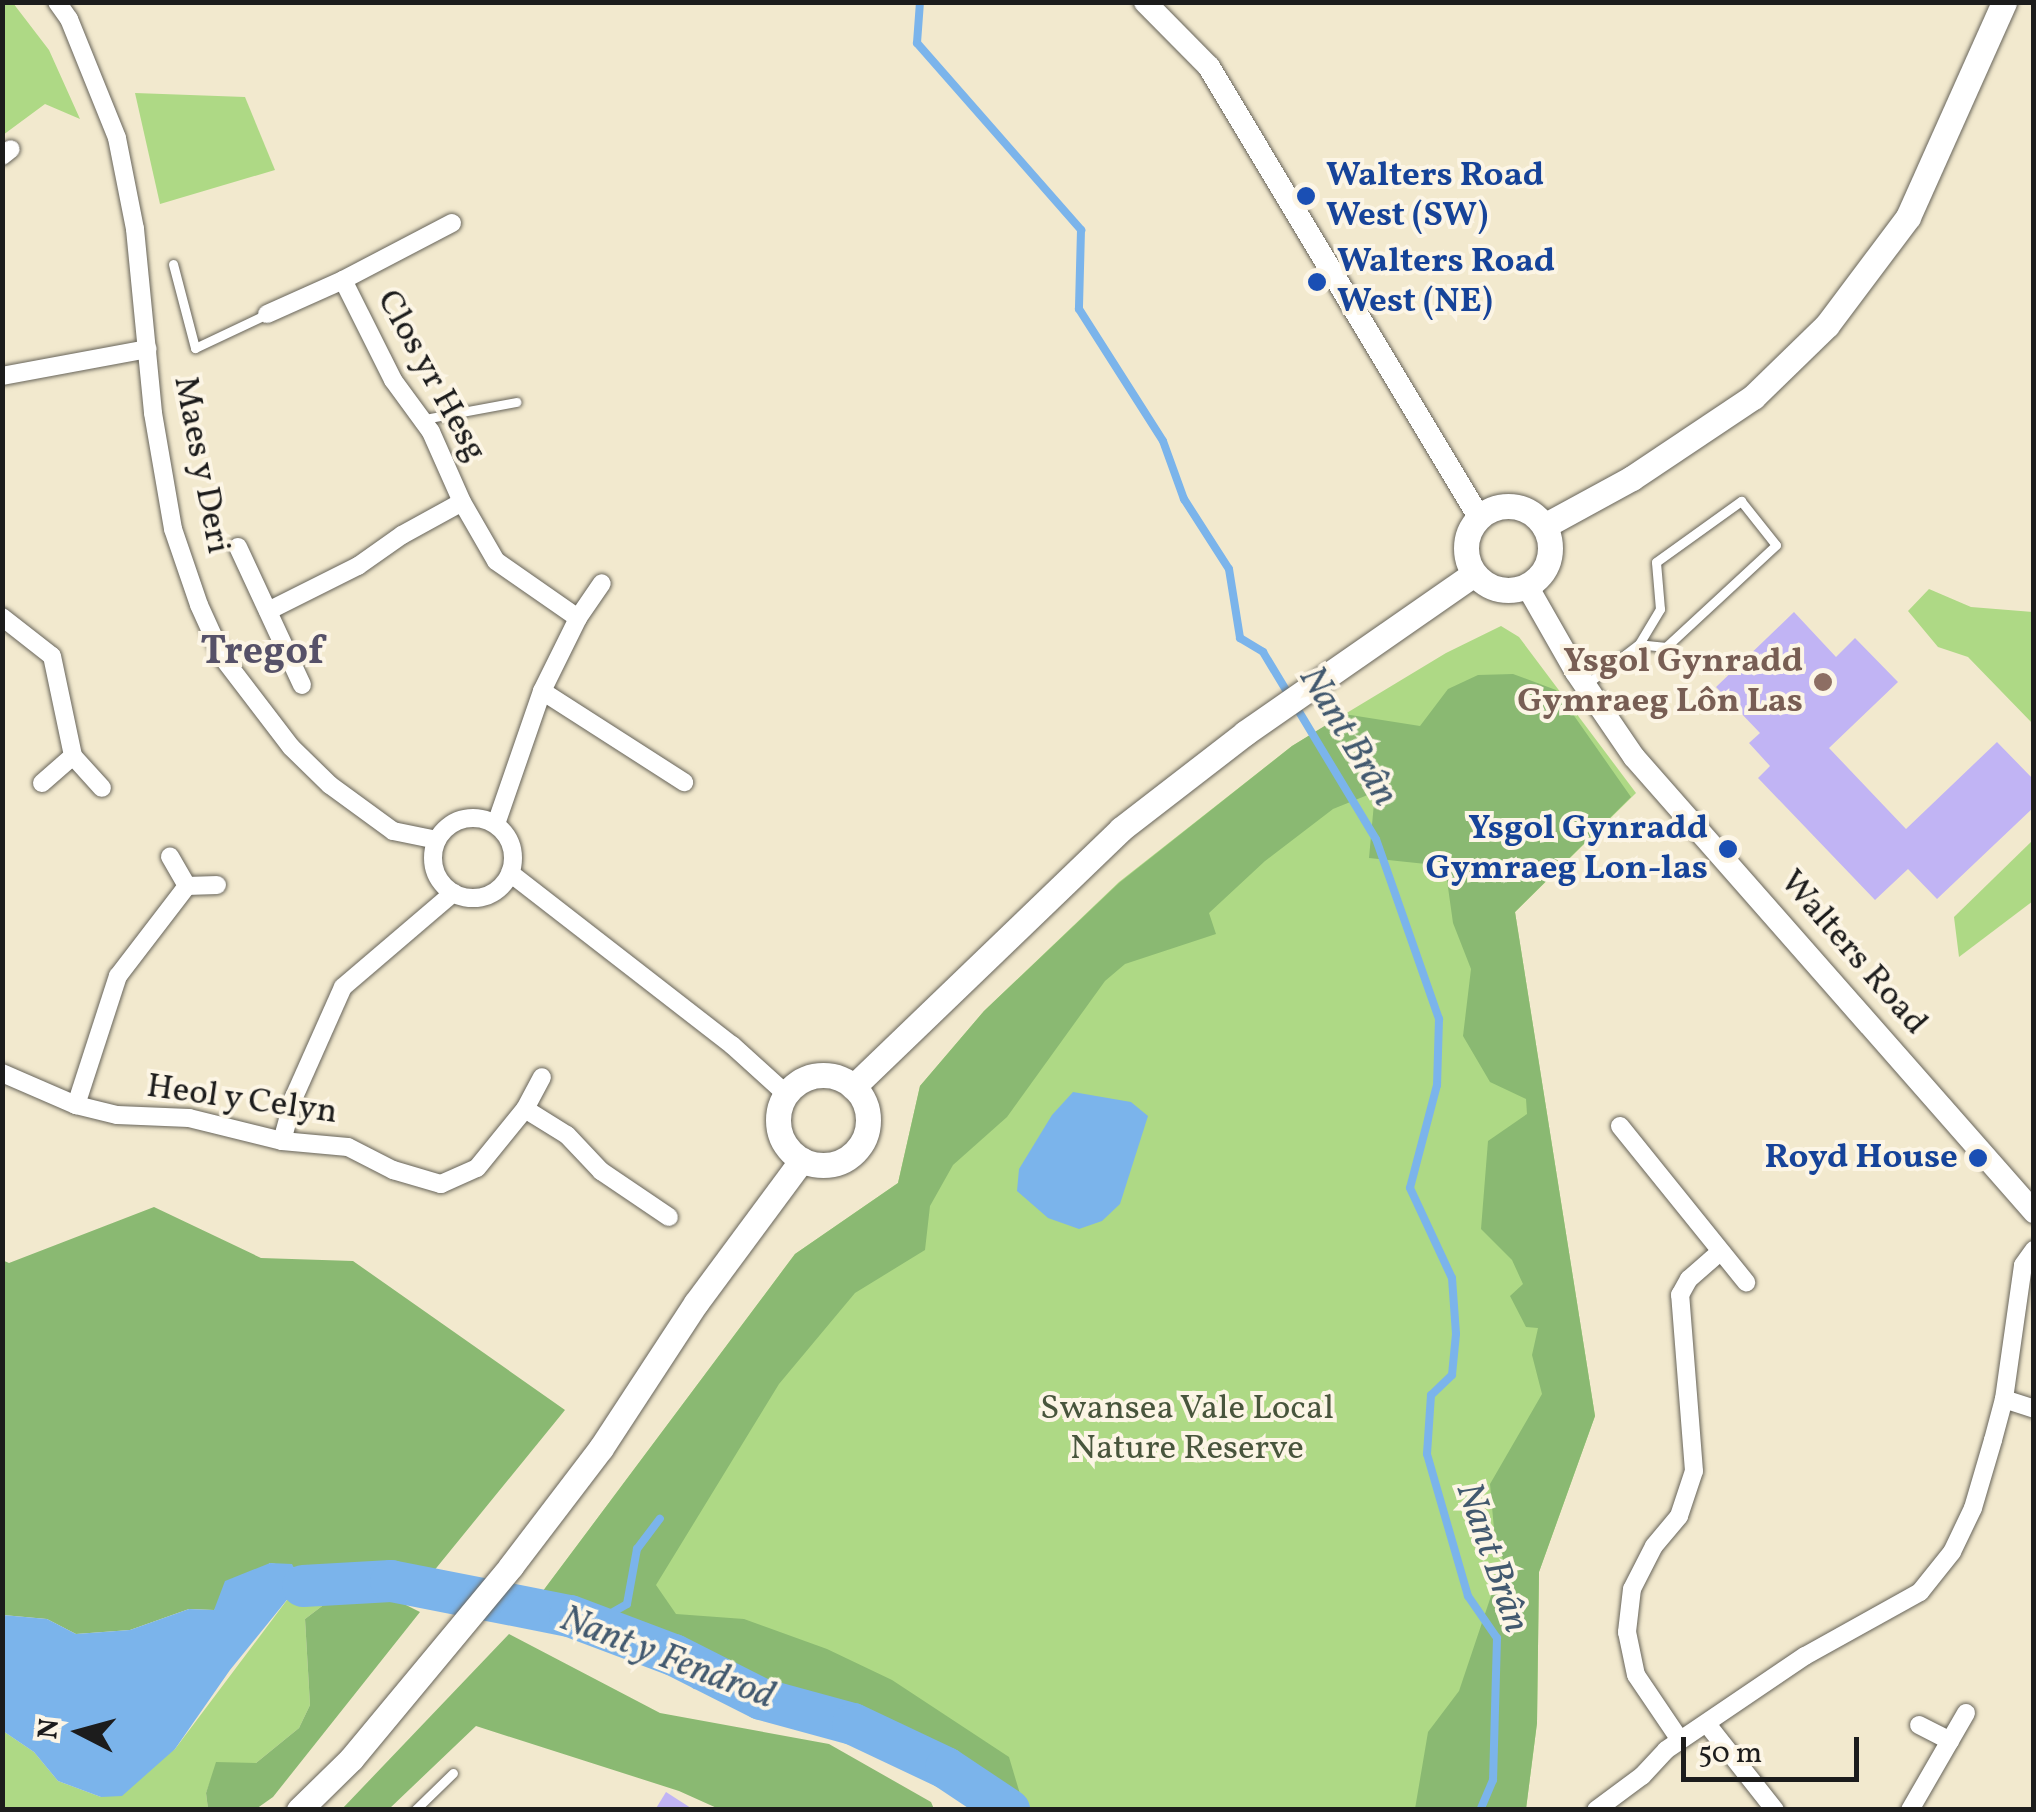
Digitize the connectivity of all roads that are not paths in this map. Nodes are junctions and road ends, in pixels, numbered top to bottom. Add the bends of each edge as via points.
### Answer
1 (58, 2) edge
2 (1145, 2) edge
3 (2004, 2) edge
4 (452, 223) dead end
5 (173, 264) dead end
6 (343, 280) junction
7 (266, 314) joint
8 (148, 349) junction
9 (2, 376) edge
10 (516, 402) dead end
11 (421, 419) junction
12 (462, 502) junction
13 (1479, 516) junction
14 (1544, 526) junction
15 (238, 547) dead end
16 (1474, 574) junction
17 (602, 583) dead end
18 (1527, 586) junction
19 (268, 612) junction
20 (2, 618) edge
21 (578, 618) junction
22 (1639, 644) junction
23 (302, 685) dead end
24 (1585, 685) junction
25 (542, 691) junction
26 (74, 756) junction
27 (684, 782) dead end
28 (42, 783) dead end
29 (102, 788) dead end
30 (496, 824) junction
31 (437, 840) junction
32 (170, 858) dead end
33 (510, 873) junction
34 (186, 886) junction
35 (217, 886) dead end
36 (452, 892) junction
37 (2, 1073) edge
38 (542, 1077) dead end
39 (853, 1087) junction
40 (786, 1094) junction
41 (76, 1105) junction
42 (525, 1109) junction
43 (1620, 1126) dead end
44 (282, 1140) junction
45 (802, 1160) junction
46 (2034, 1212) edge
47 (669, 1216) dead end
48 (2034, 1250) edge
49 (1720, 1252) junction
50 (1746, 1282) dead end
51 (2004, 1399) junction
52 (2034, 1409) edge
53 (1966, 1713) dead end
54 (1708, 1724) junction
55 (1919, 1725) dead end
56 (1680, 1740) junction
57 (1950, 1742) junction
58 (453, 1773) dead end
59 (300, 1810) edge
60 (416, 1810) edge
61 (1596, 1810) edge
62 (1775, 1810) edge
63 (1910, 1810) edge

1 - 8 street, Maes y Deri via 116,138 135,229
2 - 13 street via 1209,67
3 - 14 main road via 1908,217 1828,325 1753,396 1632,478
4 - 6 street, Clos yr Hesg
5 - 7 lane via 194,348
6 - 7 street, Clos yr Hesg
6 - 11 street, Clos yr Hesg via 393,380
8 - 9 street
8 - 31 street, Maes y Deri via 173,529 223,658 253,702 330,784 393,831
10 - 11 lane
11 - 12 street, Clos yr Hesg
12 - 19 street, Clos yr Hesg
12 - 21 street, Clos yr Hesg via 496,561
13 - 14 main road via 1506,505 1521,507
13 - 16 main road via 1466,544
14 - 18 main road via 1548,560
15 - 19 street
16 - 18 main road via 1498,589
16 - 39 main road via 1245,733 1122,829
17 - 21 street
18 - 24 street, Walters Road
19 - 23 street
20 - 26 street via 52,656
21 - 25 street
22 - 22 lane via 1660,609 1656,562 1742,501 1776,544 1666,648
22 - 24 lane
24 - 46 street, Walters Road via 1634,757
25 - 27 street
25 - 30 street
26 - 28 street
26 - 29 street
30 - 31 street via 461,819
30 - 33 street via 511,844
31 - 36 street via 433,861
32 - 34 street
33 - 36 street via 489,895
33 - 40 street
34 - 35 street
34 - 41 street via 118,976
36 - 44 street via 342,987
37 - 41 street, Heol y Celyn
38 - 42 street, Heol y Celyn
39 - 40 main road via 818,1075
39 - 45 main road via 868,1115 860,1146 834,1164
40 - 45 main road via 778,1131
41 - 44 street, Heol y Celyn via 117,1115 189,1118
42 - 44 street, Heol y Celyn via 477,1168 442,1184 348,1147
42 - 47 street
43 - 49 street
45 - 59 main road via 696,1303 601,1448 502,1577 351,1759
48 - 51 street via 2023,1265
49 - 50 street
49 - 56 street via 1680,1295 1694,1471 1679,1516 1632,1588 1627,1632 1636,1675
51 - 52 street
51 - 54 street via 1972,1508 1952,1552 1920,1592 1805,1656
53 - 57 street
54 - 56 street
54 - 62 street
55 - 57 street
56 - 61 street
57 - 63 street
58 - 60 lane

